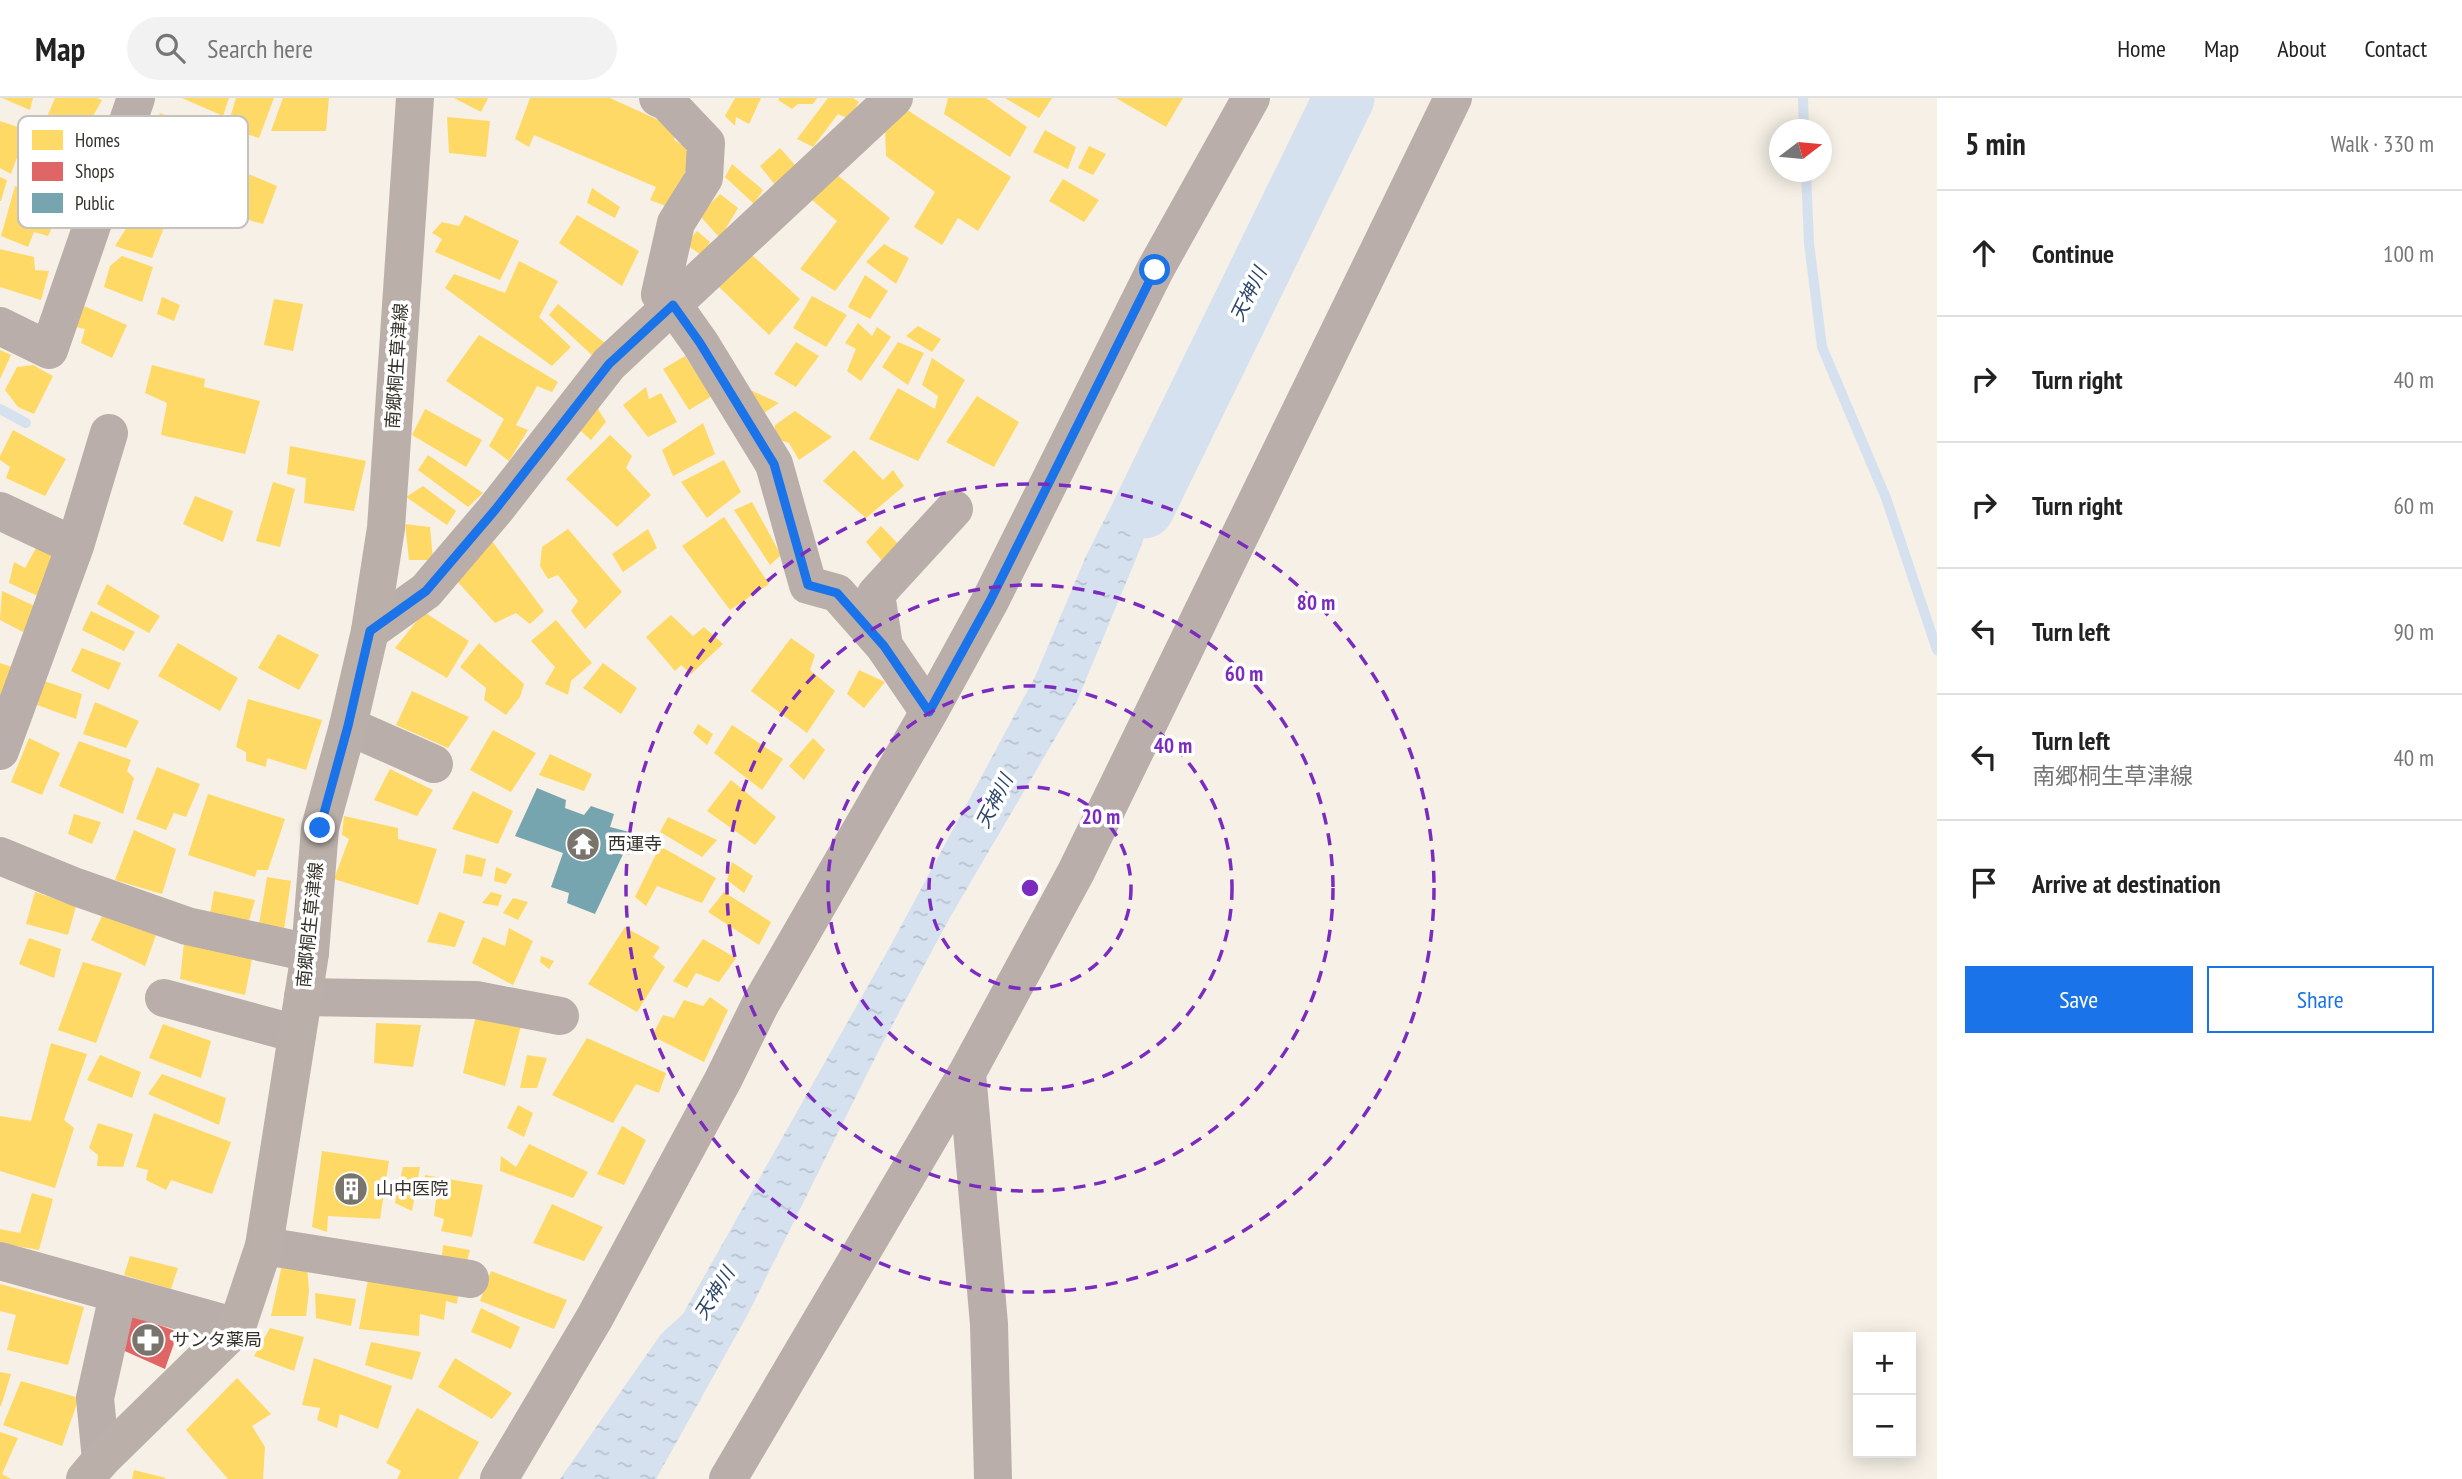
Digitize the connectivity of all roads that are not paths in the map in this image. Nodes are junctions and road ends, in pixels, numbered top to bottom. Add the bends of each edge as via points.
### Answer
1 (136, 98) edge
2 (415, 98) edge
3 (658, 98) edge
4 (894, 98) edge
5 (1251, 98) edge
6 (1453, 98) edge
7 (130, 116) edge
8 (91, 228) edge
9 (673, 305) junction
10 (0, 326) edge
11 (109, 433) dead end
12 (954, 509) dead end
13 (3, 521) edge
14 (75, 546) junction
15 (370, 631) junction
16 (884, 646) junction
17 (929, 712) junction
18 (348, 726) junction
19 (0, 751) edge
20 (434, 764) dead end
21 (0, 856) edge
22 (310, 953) junction
23 (303, 997) junction
24 (164, 998) dead end
25 (560, 1016) dead end
26 (297, 1034) junction
27 (967, 1073) junction
28 (264, 1247) junction
29 (0, 1261) edge
30 (470, 1279) dead end
31 (118, 1295) junction
32 (237, 1327) junction
33 (93, 1469) edge
34 (499, 1479) edge
35 (728, 1479) edge
36 (993, 1479) edge

1 - 7 street
2 - 15 main road, 南郷桐生草津線 via 386,528
3 - 9 street via 706,143 704,178 676,223 660,294
4 - 9 street
5 - 17 street via 1155,270 990,601
6 - 27 street via 1076,872
8 - 10 street via 48,350
9 - 15 street via 609,364 426,591
9 - 16 street via 774,464 808,585 837,593
11 - 14 street
12 - 16 street via 876,594
13 - 14 street
14 - 19 street
15 - 18 main road, 南郷桐生草津線
16 - 17 street
17 - 34 street via 760,1004 595,1317
18 - 20 street
18 - 22 main road, 南郷桐生草津線 via 320,828
21 - 22 street via 187,926
22 - 23 main road, 南郷桐生草津線
23 - 25 street via 476,1000
23 - 26 main road, 南郷桐生草津線
24 - 26 street
26 - 28 main road, 南郷桐生草津線
27 - 35 street
27 - 36 street via 989,1324
28 - 30 street
28 - 32 main road, 南郷桐生草津線
29 - 31 street
31 - 32 street
31 - 33 street via 95,1398
32 - 33 main road, 南郷桐生草津線

